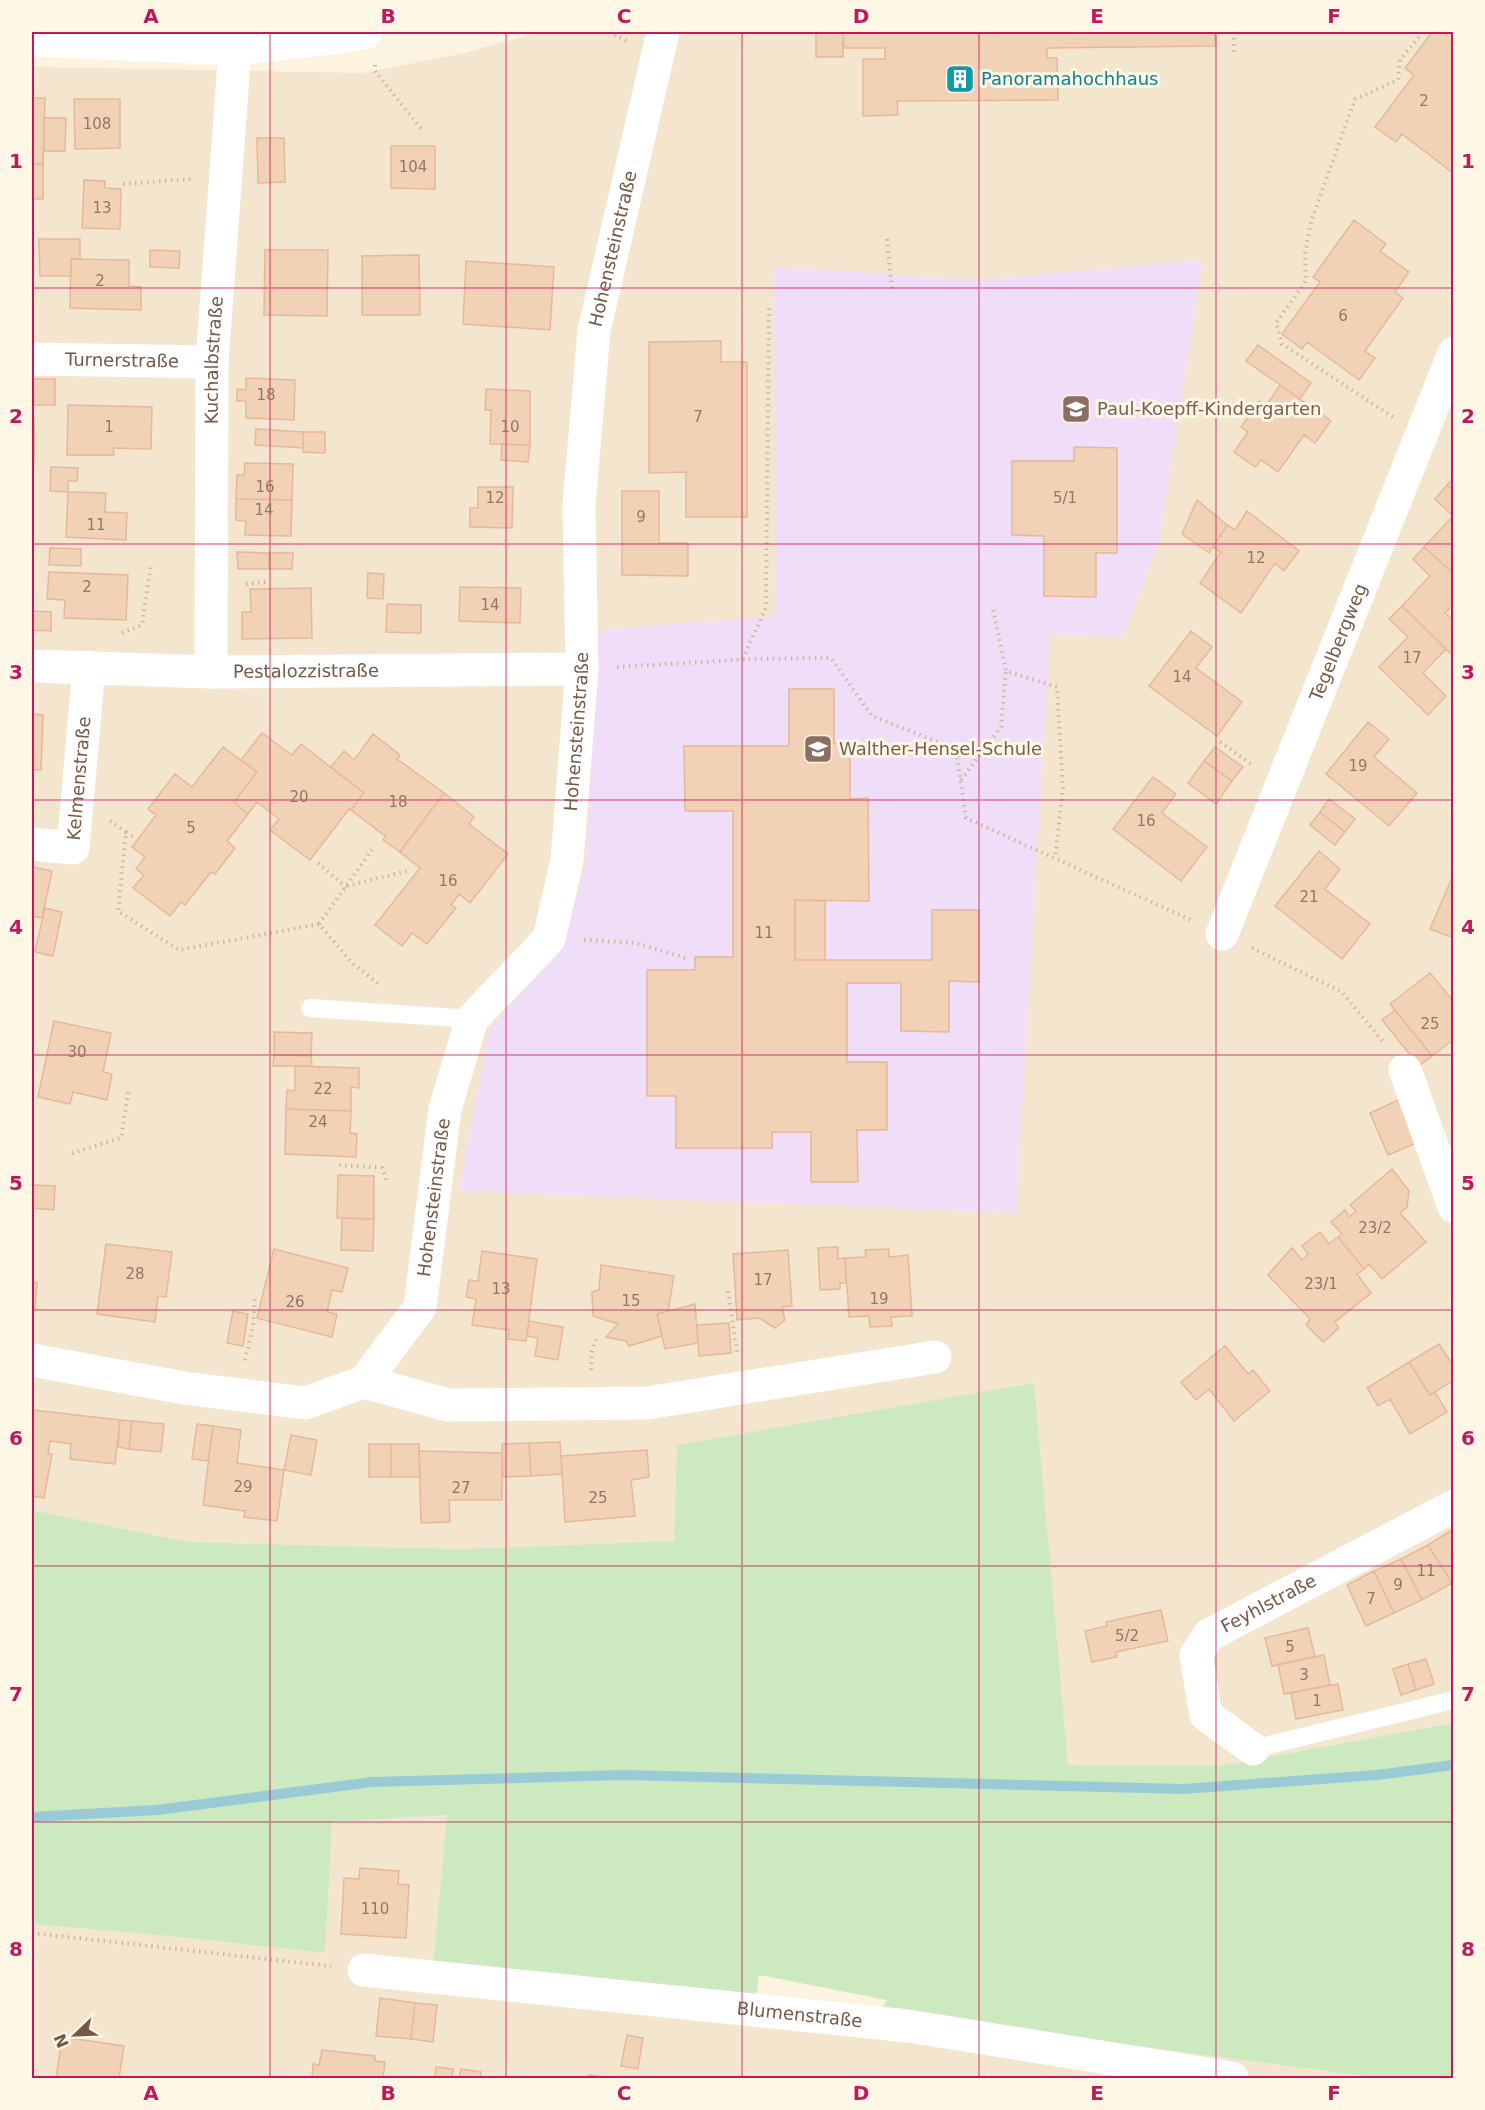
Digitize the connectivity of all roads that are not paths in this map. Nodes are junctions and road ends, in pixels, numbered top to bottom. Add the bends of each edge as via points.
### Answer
1 (663, 32) edge
2 (32, 40) edge
3 (355, 40) edge
4 (235, 49) junction
5 (1454, 352) edge
6 (32, 359) edge
7 (212, 362) junction
8 (32, 666) edge
9 (101, 667) junction
10 (582, 669) junction
11 (211, 672) junction
12 (32, 844) edge
13 (1222, 934) road end
14 (310, 1008) dead end
15 (472, 1019) junction
16 (1405, 1070) road end
17 (1454, 1207) edge
18 (935, 1357) dead end
19 (32, 1360) edge
20 (364, 1382) junction
21 (1454, 1506) edge
22 (1454, 1700) edge
23 (1253, 1749) joint
24 (364, 1970) road end
25 (1232, 2079) edge

1 - 10 street, Hohensteinstraße via 594,331 579,505
2 - 4 street
3 - 4 street
4 - 7 street, Kuchalbstraße
5 - 13 street, Tegelbergweg
6 - 7 street, Turnerstraße
7 - 11 street, Kuchalbstraße
8 - 9 street, Pestalozzistraße
9 - 11 street, Pestalozzistraße
9 - 12 street, Kelmenstraße via 77,799 73,848
10 - 11 street, Pestalozzistraße
10 - 15 street, Hohensteinstraße via 567,860 549,939
14 - 15 lane
15 - 20 street, Hohensteinstraße via 445,1109 420,1307
16 - 17 street
18 - 20 street via 647,1403 448,1405
19 - 20 street via 184,1388 305,1403
21 - 23 street, Feyhlstraße via 1209,1635 1196,1655 1206,1715
22 - 23 lane
24 - 25 street, Blumenstraße via 908,2026

